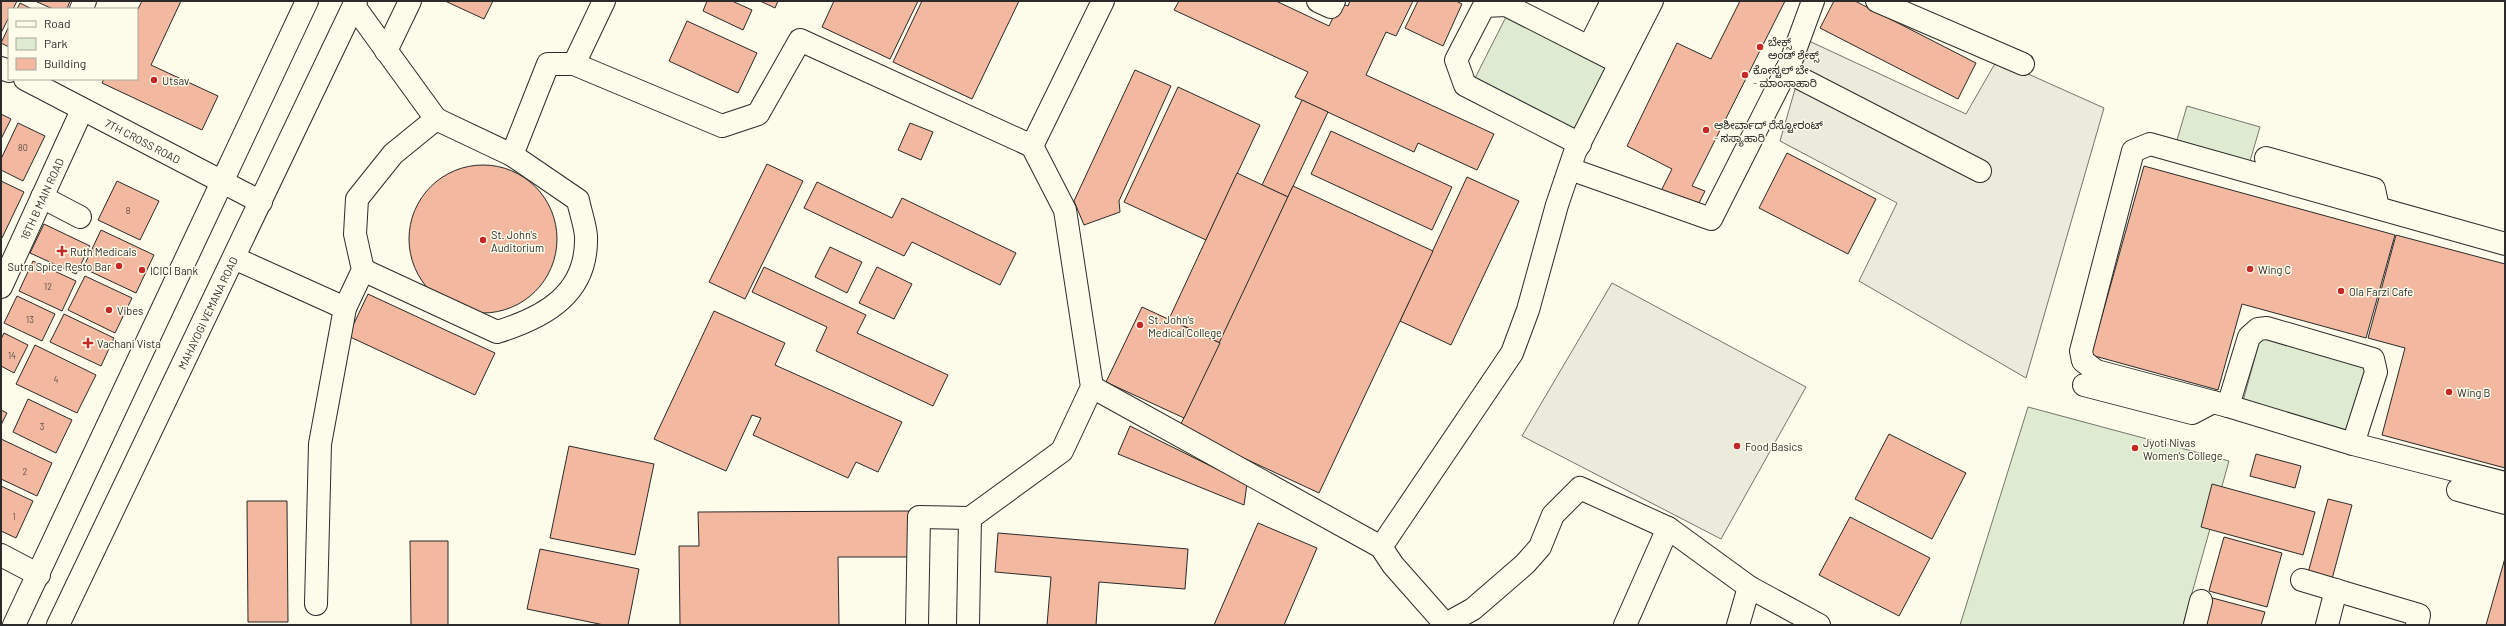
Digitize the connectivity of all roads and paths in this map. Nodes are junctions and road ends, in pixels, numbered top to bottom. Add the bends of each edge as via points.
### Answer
1 (307, 1) edge
2 (410, 1) edge
3 (604, 1) edge
4 (1103, 1) edge
5 (1318, 1) edge
6 (1334, 1) edge
7 (1612, 1) edge
8 (1634, 1) edge
9 (1652, 1) edge
10 (1813, 1) edge
11 (1877, 1) edge
12 (355, 3) edge
13 (1589, 47) junction
14 (386, 51) junction
15 (1620, 63) junction
16 (574, 64) junction
17 (2023, 64) dead end
18 (1786, 71) junction
19 (37, 82) edge
20 (82, 110) junction
21 (436, 119) junction
22 (1580, 144) junction
23 (1032, 146) junction
24 (512, 155) junction
25 (2266, 158) dead end
26 (1570, 169) junction
27 (1980, 171) dead end
28 (222, 183) junction
29 (42, 197) junction
30 (261, 202) junction
31 (2378, 208) junction
32 (80, 217) dead end
33 (2505, 244) edge
34 (234, 258) junction
35 (363, 270) junction
36 (4, 273) edge
37 (345, 308) junction
38 (2084, 385) dead end
39 (1092, 387) junction
40 (2220, 404) junction
41 (2353, 444) junction
42 (2505, 483) edge
43 (2458, 490) dead end
44 (2505, 502) edge
45 (970, 518) junction
46 (1668, 528) junction
47 (1381, 547) junction
48 (1, 555) edge
49 (39, 575) junction
50 (2302, 580) dead end
51 (1749, 587) junction
52 (2336, 590) junction
53 (2202, 601) dead end
54 (316, 604) dead end
55 (14, 625) edge
56 (58, 625) edge
57 (916, 625) edge
58 (968, 625) edge
59 (1446, 625) edge
60 (1625, 625) edge
61 (1738, 625) edge
62 (1819, 625) edge
63 (2195, 625) edge
64 (2327, 625) edge
65 (2417, 625) edge

1 - 28 main road
2 - 14 main road
3 - 16 main road
4 - 23 main road
5 - 6 main road via 1331,7
7 - 13 main road
8 - 15 main road via 1613,42
9 - 15 main road
10 - 18 main road
11 - 17 main road
12 - 14 main road
12 - 30 main road, MAHAYOGI VEMANA ROAD
13 - 15 main road
13 - 22 main road via 1506,4 1484,6 1456,60 1465,85
14 - 21 main road
15 - 22 main road
16 - 23 main road via 722,126 758,114 800,40
16 - 24 main road via 548,64
18 - 26 main road via 1711,219
18 - 27 main road
19 - 20 main road, 7TH CROSS ROAD
20 - 28 main road, 7TH CROSS ROAD
20 - 29 main road, 16TH B MAIN ROAD
21 - 24 main road
21 - 35 main road via 393,154 357,199 355,234
22 - 26 main road
23 - 39 main road via 1065,210
24 - 35 main road via 578,200 586,235 582,273 556,306 525,323 497,332
25 - 31 main road via 2374,189
26 - 47 main road via 1557,205 1528,310 1512,353
28 - 30 main road, 7TH CROSS ROAD
28 - 49 main road
29 - 32 main road
29 - 36 main road, 16TH B MAIN ROAD
30 - 34 main road, MAHAYOGI VEMANA ROAD
31 - 33 main road
31 - 40 main road via 2150,144 2133,151 2081,351 2083,362 2096,371
34 - 37 main road
34 - 56 main road, MAHAYOGI VEMANA ROAD
35 - 37 main road
37 - 54 main road via 320,444
38 - 40 main road via 2192,413
39 - 45 main road via 1062,451
39 - 47 main road
40 - 41 main road
40 - 41 main road via 2249,337 2258,329 2267,328 2372,359 2376,372
41 - 42 main road
43 - 44 main road
45 - 57 main road via 919,517
45 - 58 main road
46 - 51 main road
46 - 59 main road via 1580,488 1553,515 1540,547 1525,564 1473,610
46 - 60 main road
47 - 59 main road via 1393,565
48 - 49 main road
49 - 55 main road
50 - 52 main road
51 - 61 main road
51 - 62 main road
52 - 64 main road
52 - 65 main road via 2419,615
53 - 63 main road

